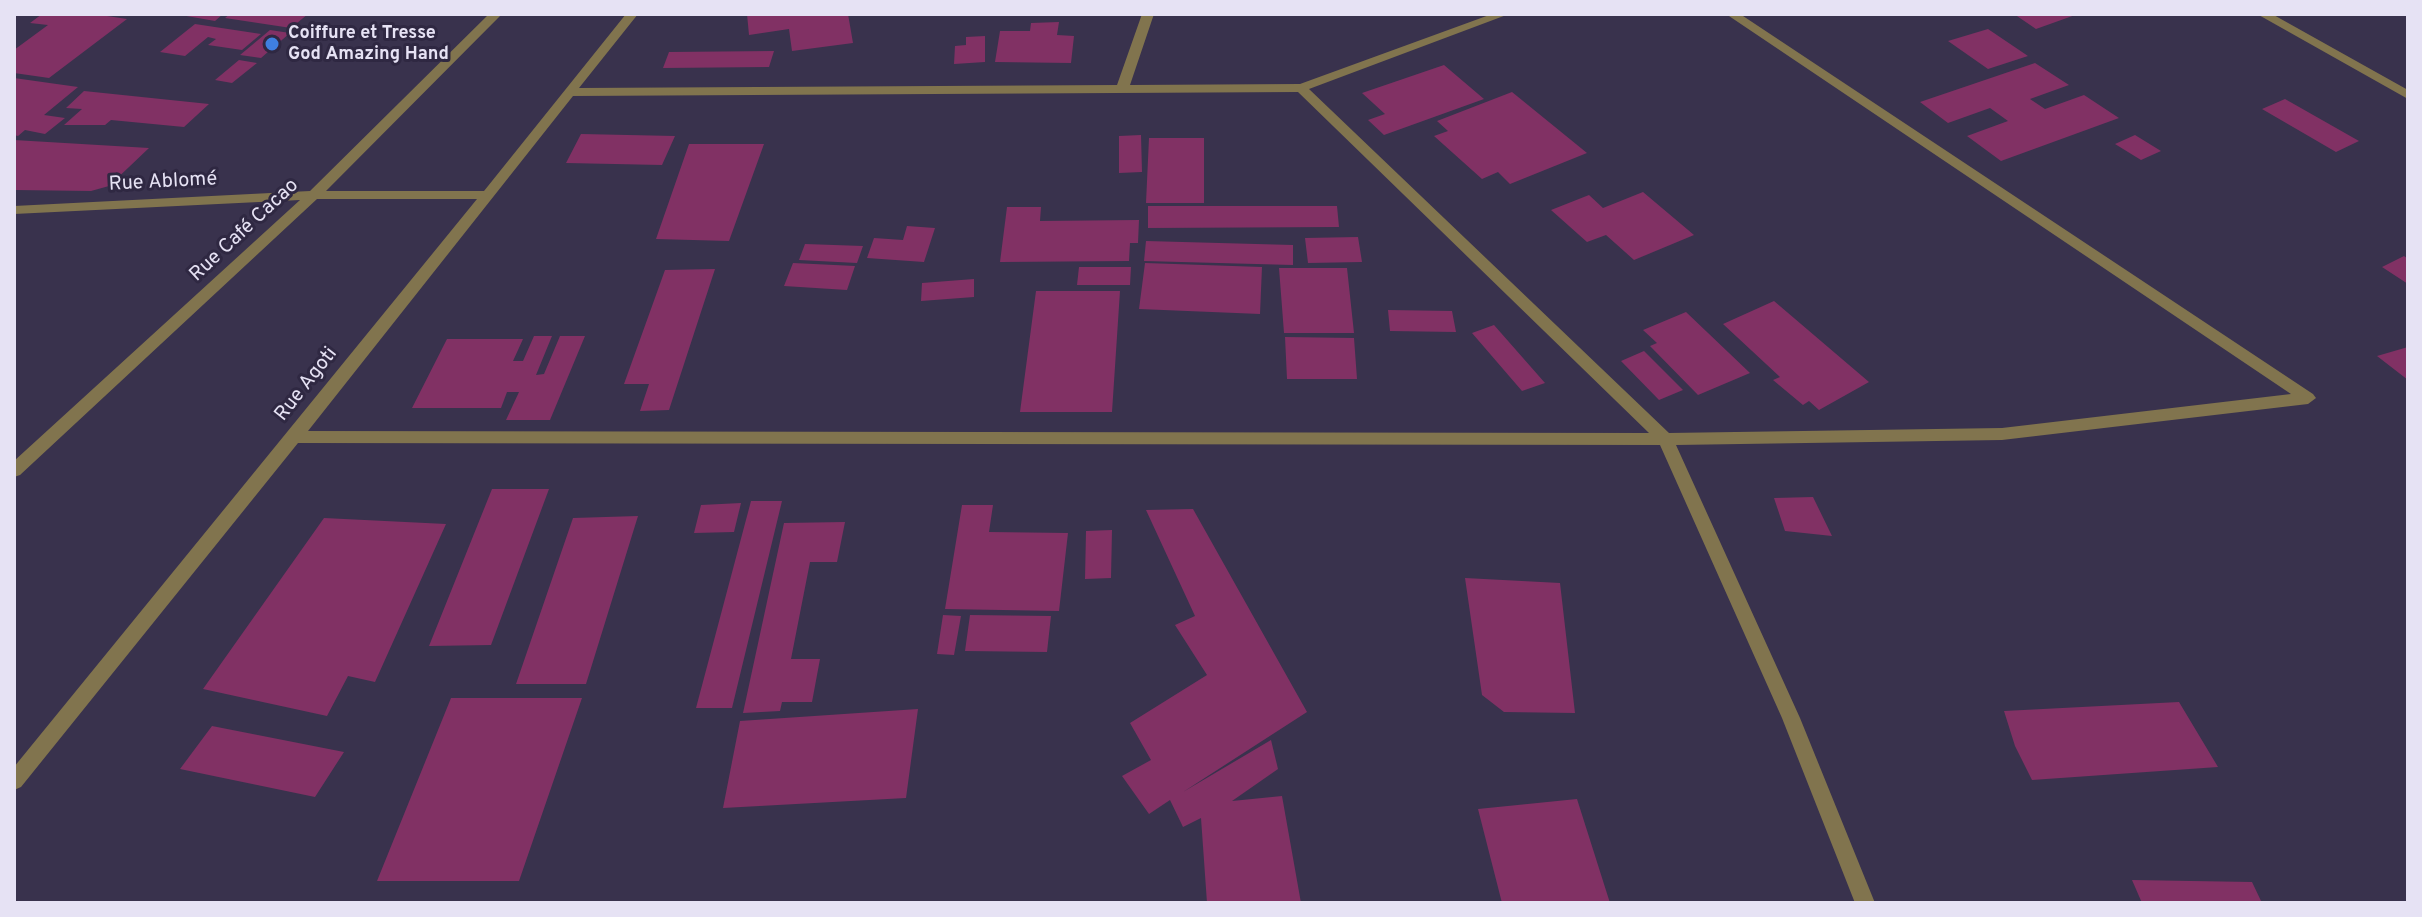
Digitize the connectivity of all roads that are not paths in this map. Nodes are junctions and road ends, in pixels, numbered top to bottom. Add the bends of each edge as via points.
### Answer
1 (496, 14) edge
2 (632, 14) edge
3 (1148, 14) edge
4 (1503, 14) edge
5 (1732, 14) edge
6 (2263, 14) edge
7 (1301, 88) junction
8 (1122, 90) junction
9 (572, 92) junction
10 (2408, 95) edge
11 (314, 195) junction
12 (484, 195) junction
13 (14, 210) edge
14 (294, 437) junction
15 (1665, 439) junction
16 (14, 471) edge
17 (14, 781) edge
18 (1865, 903) edge

1 - 11 street, Rue Café Cacao
2 - 9 street, Rue Agoti
3 - 8 street
4 - 7 street
5 - 15 street via 2308,398 2002,434
6 - 10 street
7 - 8 street
7 - 15 street
8 - 9 street
9 - 12 street, Rue Agoti
11 - 12 street, Rue Ablomé
11 - 13 street, Rue Ablomé
11 - 16 street, Rue Café Cacao
12 - 14 street, Rue Agoti
14 - 15 street
14 - 17 street, Rue Agoti
15 - 18 street via 1791,718

